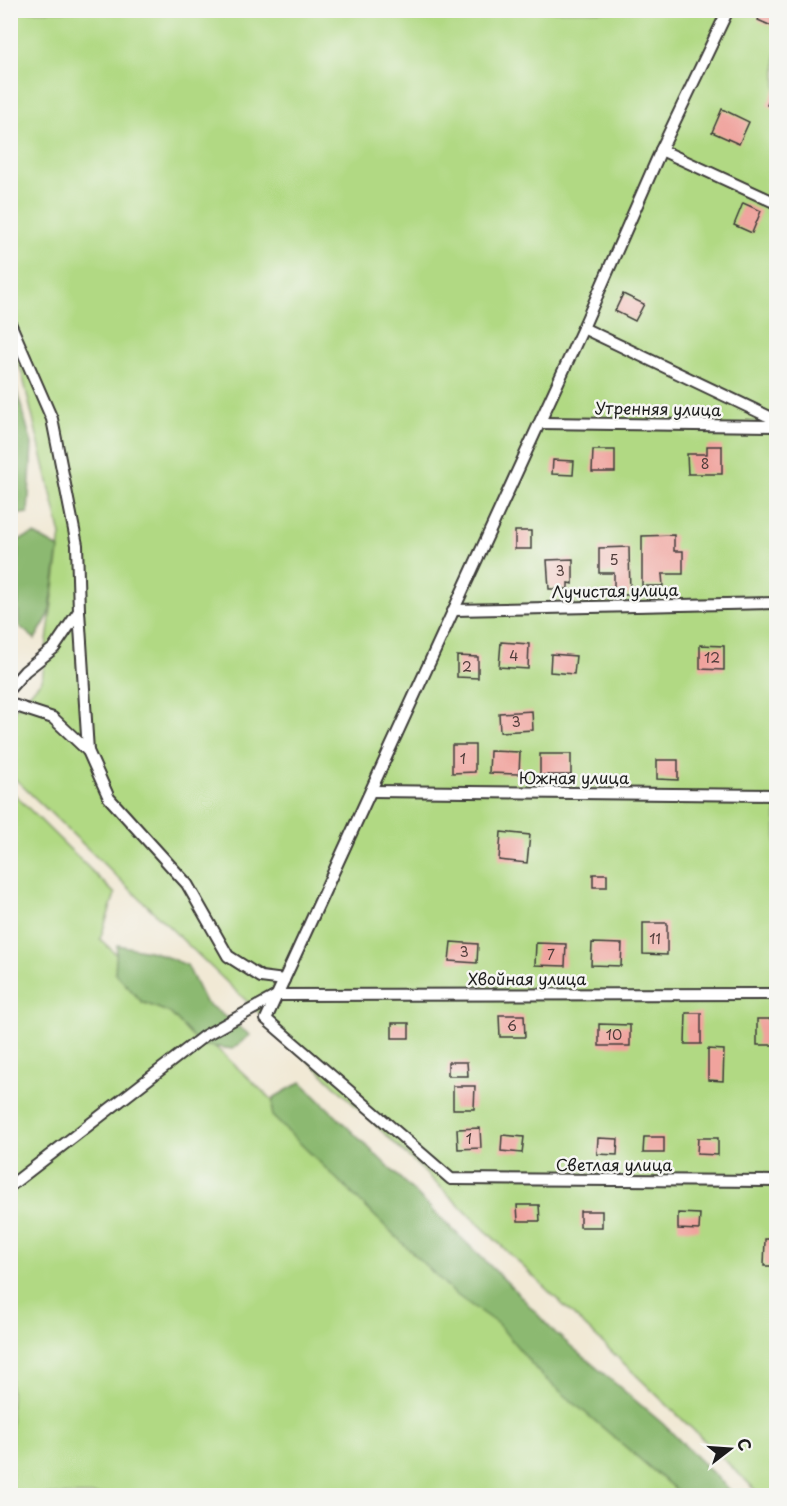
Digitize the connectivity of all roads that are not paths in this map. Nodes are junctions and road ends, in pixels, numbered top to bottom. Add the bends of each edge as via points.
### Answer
1 (728, 10) edge
2 (661, 150) junction
3 (777, 203) edge
4 (10, 322) edge
5 (583, 328) junction
6 (777, 420) edge
7 (540, 423) junction
8 (777, 426) edge
9 (777, 603) edge
10 (454, 610) junction
11 (79, 611) junction
12 (10, 688) edge
13 (10, 705) edge
14 (88, 751) junction
15 (371, 791) junction
16 (777, 795) edge
17 (284, 980) junction
18 (278, 994) junction
19 (777, 994) edge
20 (777, 1181) edge
21 (10, 1186) edge

1 - 2 street
2 - 3 street
2 - 5 street
4 - 11 street via 52,419 77,545
5 - 6 street
5 - 7 street
7 - 8 street, Утренняя улица
7 - 10 street
9 - 10 street, Лучистая улица
10 - 15 street
11 - 12 street via 54,648
11 - 14 street
13 - 14 street via 53,718
14 - 17 street via 109,798 187,884 228,956 261,977
15 - 16 street, Южная улица
15 - 17 street
17 - 18 street
18 - 19 street, Хвойная улица
18 - 20 street, Светлая улица via 266,1020 452,1179
18 - 21 street via 204,1036

